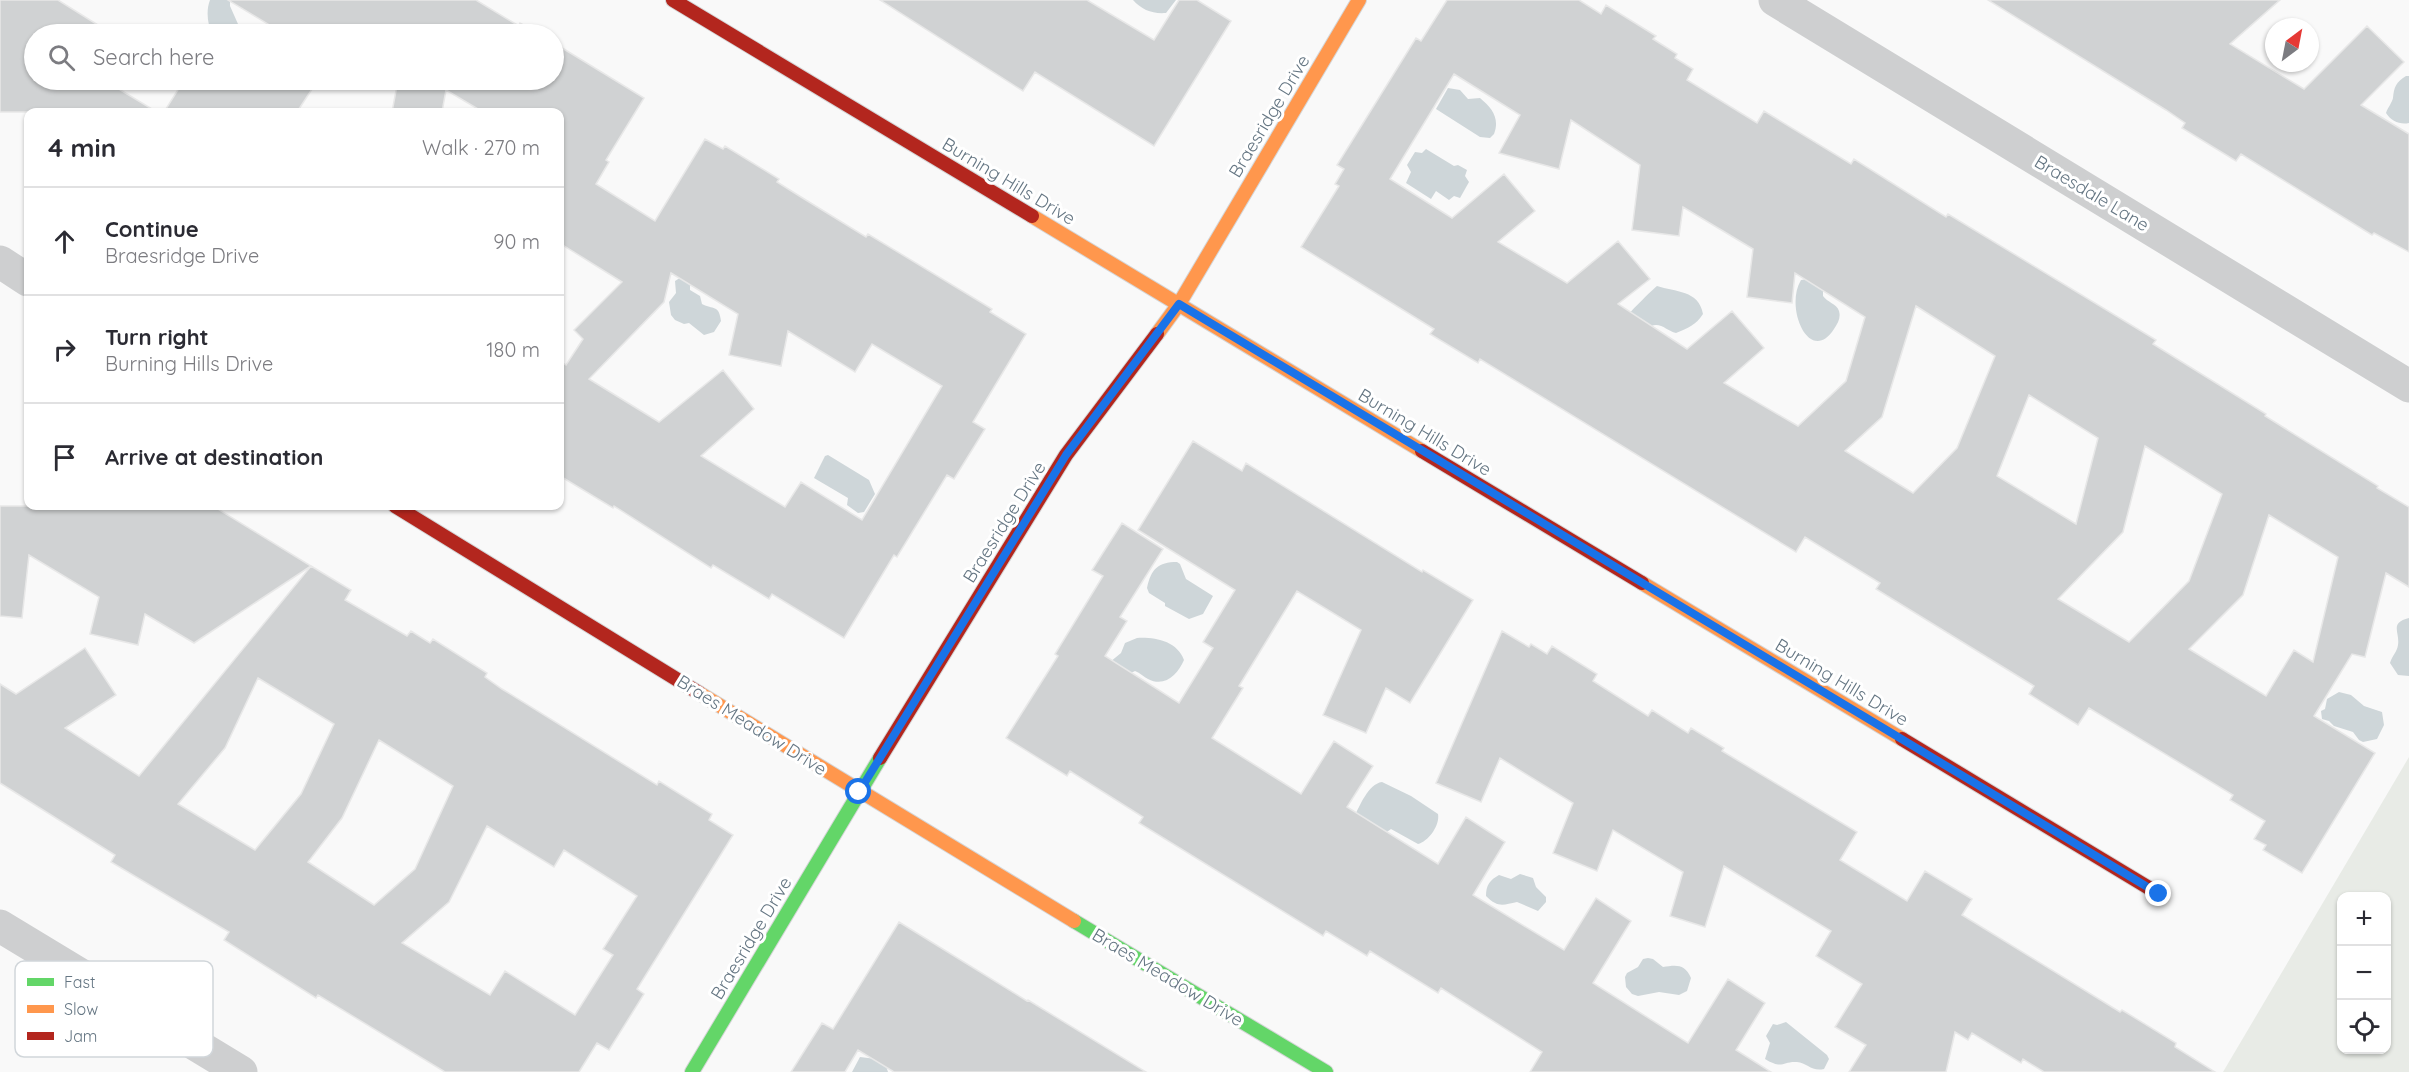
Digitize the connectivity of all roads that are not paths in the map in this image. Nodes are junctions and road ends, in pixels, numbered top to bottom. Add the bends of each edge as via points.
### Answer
1 (673, 0) edge
2 (1359, 0) edge
3 (1775, 0) edge
4 (0, 262) edge
5 (24, 277) edge
6 (1179, 304) junction
7 (2409, 386) edge
8 (401, 510) edge
9 (859, 792) junction
10 (2159, 894) dead end
11 (0, 926) edge
12 (58, 961) edge
13 (213, 1056) edge
14 (240, 1072) edge
15 (692, 1072) edge
16 (1326, 1072) edge

1 - 6 street, Burning Hills Drive
2 - 6 street, Braesridge Drive
3 - 7 street, Braesdale Lane
4 - 5 street
6 - 9 street, Braesridge Drive via 1066,455
6 - 10 street, Burning Hills Drive
8 - 9 street, Braes Meadow Drive
9 - 15 street, Braesridge Drive
9 - 16 street, Braes Meadow Drive
11 - 12 street
13 - 14 street

